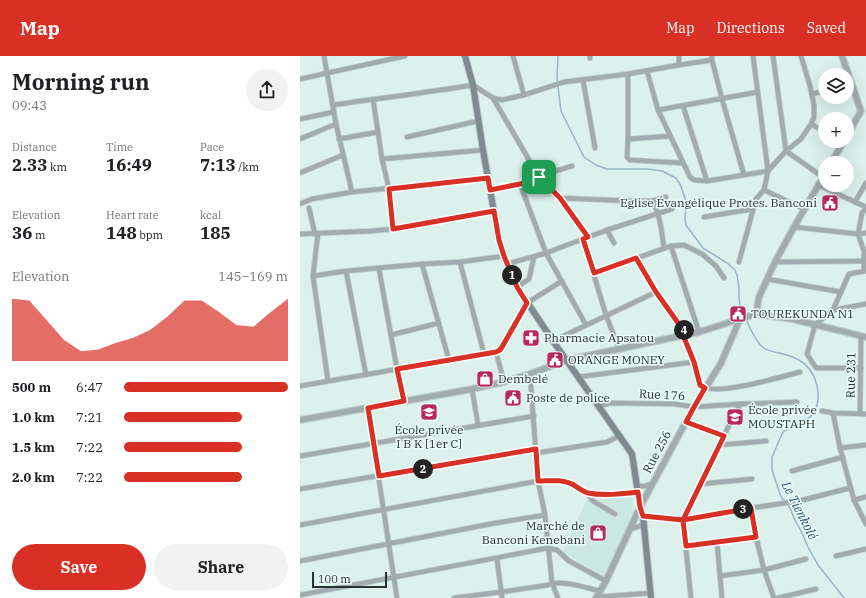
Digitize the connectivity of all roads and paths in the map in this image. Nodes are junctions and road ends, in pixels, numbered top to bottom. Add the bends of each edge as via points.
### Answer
1 (324, 56) edge
2 (405, 56) edge
3 (465, 56) edge
4 (513, 56) edge
5 (679, 56) edge
6 (754, 56) edge
7 (773, 56) edge
8 (801, 56) edge
9 (842, 56) edge
10 (712, 58) edge
11 (679, 65) junction
12 (845, 68) edge
13 (647, 71) junction
14 (327, 73) junction
15 (628, 74) junction
16 (300, 79) edge
17 (583, 80) junction
18 (473, 85) junction
19 (758, 92) junction
20 (818, 93) edge
21 (854, 93) edge
22 (812, 94) junction
23 (524, 95) junction
24 (492, 98) junction
25 (373, 99) junction
26 (722, 99) junction
27 (333, 105) junction
28 (683, 106) junction
29 (658, 110) junction
30 (863, 110) edge
31 (334, 112) junction
32 (300, 119) edge
33 (478, 121) junction
34 (336, 124) junction
35 (811, 124) junction
36 (854, 125) edge
37 (818, 128) edge
38 (378, 132) junction
39 (670, 136) junction
40 (407, 137) dead end
41 (300, 139) edge
42 (339, 139) junction
43 (628, 139) junction
44 (595, 148) dead end
45 (483, 150) junction
46 (786, 151) junction
47 (343, 155) junction
48 (382, 159) junction
49 (682, 163) junction
50 (572, 166) dead end
51 (768, 171) junction
52 (818, 172) edge
53 (300, 173) edge
54 (744, 175) junction
55 (539, 177) junction
56 (488, 178) junction
57 (708, 181) junction
58 (866, 183) edge
59 (520, 184) junction
60 (818, 185) edge
61 (389, 189) junction
62 (490, 190) junction
63 (764, 190) junction
64 (352, 192) junction
65 (833, 192) edge
66 (666, 197) dead end
67 (560, 198) junction
68 (652, 201) junction
69 (855, 202) junction
70 (300, 204) edge
71 (309, 208) dead end
72 (754, 208) junction
73 (866, 208) edge
74 (672, 209) dead end
75 (804, 209) junction
76 (494, 211) junction
77 (658, 213) junction
78 (704, 217) dead end
79 (794, 228) junction
80 (393, 229) junction
81 (608, 230) junction
82 (866, 232) edge
83 (317, 233) junction
84 (300, 234) edge
85 (858, 234) junction
86 (586, 238) junction
87 (614, 243) dead end
88 (671, 246) junction
89 (664, 248) junction
90 (546, 253) junction
91 (504, 256) junction
92 (534, 257) junction
93 (636, 258) junction
94 (864, 261) junction
95 (460, 262) junction
96 (739, 262) dead end
97 (775, 262) junction
98 (422, 264) junction
99 (507, 264) junction
100 (379, 269) junction
101 (346, 271) junction
102 (865, 271) edge
103 (594, 273) junction
104 (313, 276) junction
105 (724, 278) dead end
106 (767, 279) junction
107 (562, 281) junction
108 (517, 287) junction
109 (656, 292) junction
110 (841, 292) junction
111 (527, 303) junction
112 (866, 304) edge
113 (833, 310) junction
114 (756, 314) junction
115 (606, 315) junction
116 (740, 319) junction
117 (439, 323) junction
118 (586, 325) junction
119 (815, 325) junction
120 (699, 332) junction
121 (391, 335) junction
122 (685, 335) junction
123 (864, 337) edge
124 (553, 341) junction
125 (619, 349) junction
126 (496, 352) junction
127 (484, 354) junction
128 (448, 360) junction
129 (567, 360) junction
130 (694, 362) junction
131 (861, 368) junction
132 (397, 369) junction
133 (800, 372) dead end
134 (530, 374) junction
135 (366, 375) junction
136 (578, 377) junction
137 (328, 381) junction
138 (504, 382) junction
139 (300, 386) edge
140 (705, 388) junction
141 (472, 389) junction
142 (404, 401) junction
143 (797, 402) dead end
144 (740, 404) junction
145 (598, 406) junction
146 (694, 407) junction
147 (368, 408) junction
148 (822, 411) dead end
149 (833, 413) junction
150 (860, 414) junction
151 (866, 414) edge
152 (534, 416) junction
153 (300, 420) edge
154 (686, 422) junction
155 (478, 425) junction
156 (619, 436) junction
157 (724, 436) junction
158 (766, 441) dead end
159 (374, 443) junction
160 (719, 445) junction
161 (866, 445) edge
162 (840, 448) junction
163 (536, 451) junction
164 (300, 456) edge
165 (843, 457) junction
166 (792, 471) dead end
167 (379, 476) junction
168 (752, 479) dead end
169 (538, 481) junction
170 (652, 484) junction
171 (700, 484) junction
172 (850, 488) junction
173 (300, 489) edge
174 (637, 489) junction
175 (586, 492) junction
176 (866, 497) edge
177 (854, 500) junction
178 (640, 507) junction
179 (751, 508) junction
180 (384, 509) junction
181 (615, 514) dead end
182 (545, 515) junction
183 (643, 516) junction
184 (683, 520) junction
185 (866, 524) edge
186 (300, 525) edge
187 (644, 525) junction
188 (630, 529) junction
189 (756, 537) junction
190 (717, 543) junction
191 (389, 544) junction
192 (686, 546) junction
193 (548, 548) junction
194 (866, 549) edge
195 (836, 556) dead end
196 (497, 559) junction
197 (806, 559) dead end
198 (300, 561) edge
199 (764, 570) junction
200 (720, 576) junction
201 (394, 578) junction
202 (606, 581) junction
203 (552, 583) junction
204 (816, 589) dead end
205 (600, 591) junction
206 (501, 592) junction
207 (300, 595) edge
208 (651, 596) edge
209 (597, 597) edge
210 (397, 598) edge
211 (454, 598) edge
212 (502, 598) edge
213 (558, 598) edge
214 (691, 598) edge
215 (722, 598) edge
216 (774, 598) edge
217 (778, 598) edge

1 - 14 street
2 - 14 street
3 - 18 main road
4 - 23 street
5 - 11 street
6 - 19 street
7 - 46 street
8 - 22 street
9 - 12 street
10 - 11 street
10 - 26 street
11 - 13 street
13 - 15 street
13 - 29 street
14 - 16 street
14 - 27 street
15 - 17 street
15 - 43 street
17 - 23 street via 564,82
17 - 44 street
18 - 24 street
18 - 25 street
18 - 33 main road
19 - 26 street
19 - 51 street
20 - 22 street
21 - 30 street
22 - 35 street via 814,117
23 - 24 street via 502,100
24 - 55 street
25 - 27 street
25 - 38 street
26 - 28 street
26 - 54 street
27 - 31 street
28 - 29 street
28 - 57 street
29 - 39 street
30 - 36 street
31 - 32 street
31 - 34 street
33 - 40 street
33 - 45 main road
34 - 41 street
34 - 42 street
35 - 37 street
35 - 46 street via 801,139
38 - 42 street
38 - 48 street
39 - 43 street
39 - 49 street
42 - 47 street
43 - 49 street via 627,157 630,160
45 - 48 street
45 - 56 main road
46 - 51 street
46 - 52 street
47 - 53 street
47 - 64 street
48 - 61 street
49 - 57 street via 694,180
50 - 55 street
51 - 54 street
51 - 63 street
54 - 57 street
55 - 59 street
55 - 67 street
56 - 61 street
56 - 62 main road
58 - 69 street
59 - 62 street
59 - 90 street
60 - 75 street
61 - 64 street
61 - 80 street
62 - 76 main road
63 - 72 street via 756,199
63 - 75 street
64 - 70 street via 312,199
65 - 69 street
66 - 68 street
67 - 68 street
67 - 86 street
68 - 77 street
69 - 73 street
71 - 83 street
72 - 78 street
72 - 96 street
73 - 85 street via 862,213
74 - 77 street
75 - 79 street
76 - 80 street
76 - 91 main road
77 - 81 street
77 - 89 street
79 - 85 street
79 - 97 street
80 - 83 street
81 - 86 street
81 - 87 street
82 - 85 street
83 - 84 street
83 - 104 street
85 - 94 street via 864,251
86 - 90 street
86 - 103 street
88 - 89 street
88 - 105 street via 684,245 702,254 716,266
88 - 120 street
89 - 93 street
90 - 92 street
90 - 107 street
91 - 95 street
91 - 99 main road
92 - 99 street
92 - 108 street via 529,279
93 - 103 street
93 - 109 street
94 - 97 street
94 - 102 street
95 - 98 street
95 - 127 street
97 - 106 street
98 - 100 street
98 - 117 street
99 - 108 main road
100 - 101 street
100 - 121 street
101 - 104 street
101 - 135 street
102 - 110 street via 849,274
103 - 115 street
104 - 137 street
106 - 110 street
106 - 114 street via 759,297
107 - 111 street
107 - 118 street
108 - 111 main road
109 - 115 street
109 - 122 street
110 - 113 street
111 - 124 main road
111 - 126 street via 502,347
112 - 113 street
113 - 119 street
114 - 116 street
114 - 119 street
115 - 118 street
115 - 125 street
116 - 120 street
116 - 140 street, Rue 256 via 721,363
117 - 121 street
117 - 128 street
118 - 124 street
119 - 123 street
119 - 131 street via 807,354 816,368
120 - 122 street
121 - 132 street
122 - 125 street
122 - 130 street
123 - 131 street, Rue 231
124 - 129 main road
125 - 129 street
126 - 127 street
126 - 138 street
127 - 128 street
128 - 132 street
129 - 134 street
129 - 136 main road
130 - 136 street
130 - 140 street via 700,385
131 - 150 street, Rue 231
132 - 135 street
132 - 142 street
133 - 140 street via 724,389
134 - 138 street
134 - 152 street
135 - 137 street
136 - 145 main road
137 - 139 street
138 - 141 street
140 - 146 street, Rue 256
141 - 142 street
141 - 155 street
142 - 147 street
143 - 144 street, Rue 176
144 - 146 street, Rue 176
144 - 157 street
145 - 146 street, Rue 176 via 610,403 675,404
145 - 156 main road
146 - 154 street, Rue 256
147 - 153 street
147 - 159 street
148 - 149 street
149 - 150 street
149 - 162 street
150 - 151 street
152 - 155 street
152 - 163 street
154 - 157 street
154 - 170 street, Rue 256
155 - 159 street
156 - 163 street via 608,442
156 - 174 main road via 632,454
157 - 160 street
158 - 160 street
159 - 164 street
159 - 167 street
160 - 171 street
161 - 162 street
162 - 165 street
163 - 167 street
163 - 169 street
165 - 166 street
165 - 172 street
167 - 173 street
167 - 180 street
168 - 171 street
169 - 175 street via 563,481
169 - 180 street
169 - 182 street
170 - 174 street
170 - 178 street, Rue 256
171 - 184 street
172 - 177 street
172 - 179 street via 799,501
174 - 175 street via 620,494
174 - 178 main road
175 - 181 street via 593,501
176 - 177 street
177 - 185 street
178 - 183 main road
178 - 188 street, Rue 256
179 - 184 street
179 - 189 street
180 - 186 street
180 - 191 street
182 - 191 street
182 - 193 street
183 - 184 street
183 - 187 main road
184 - 192 street
187 - 188 street
187 - 208 main road
188 - 202 street, Rue 256
189 - 190 street
189 - 199 street
190 - 192 street
190 - 200 street
191 - 198 street
191 - 201 street
192 - 214 street
193 - 196 street
193 - 202 street via 557,550 569,561
193 - 203 street
194 - 195 street
196 - 201 street
196 - 206 street
197 - 199 street
199 - 200 street
199 - 216 street
200 - 215 street
201 - 207 street
201 - 210 street
202 - 205 street, Rue 256
203 - 205 street
203 - 206 street
203 - 213 street
204 - 217 street
205 - 209 street, Rue 256
206 - 211 street
206 - 212 street
208 - 209 street

